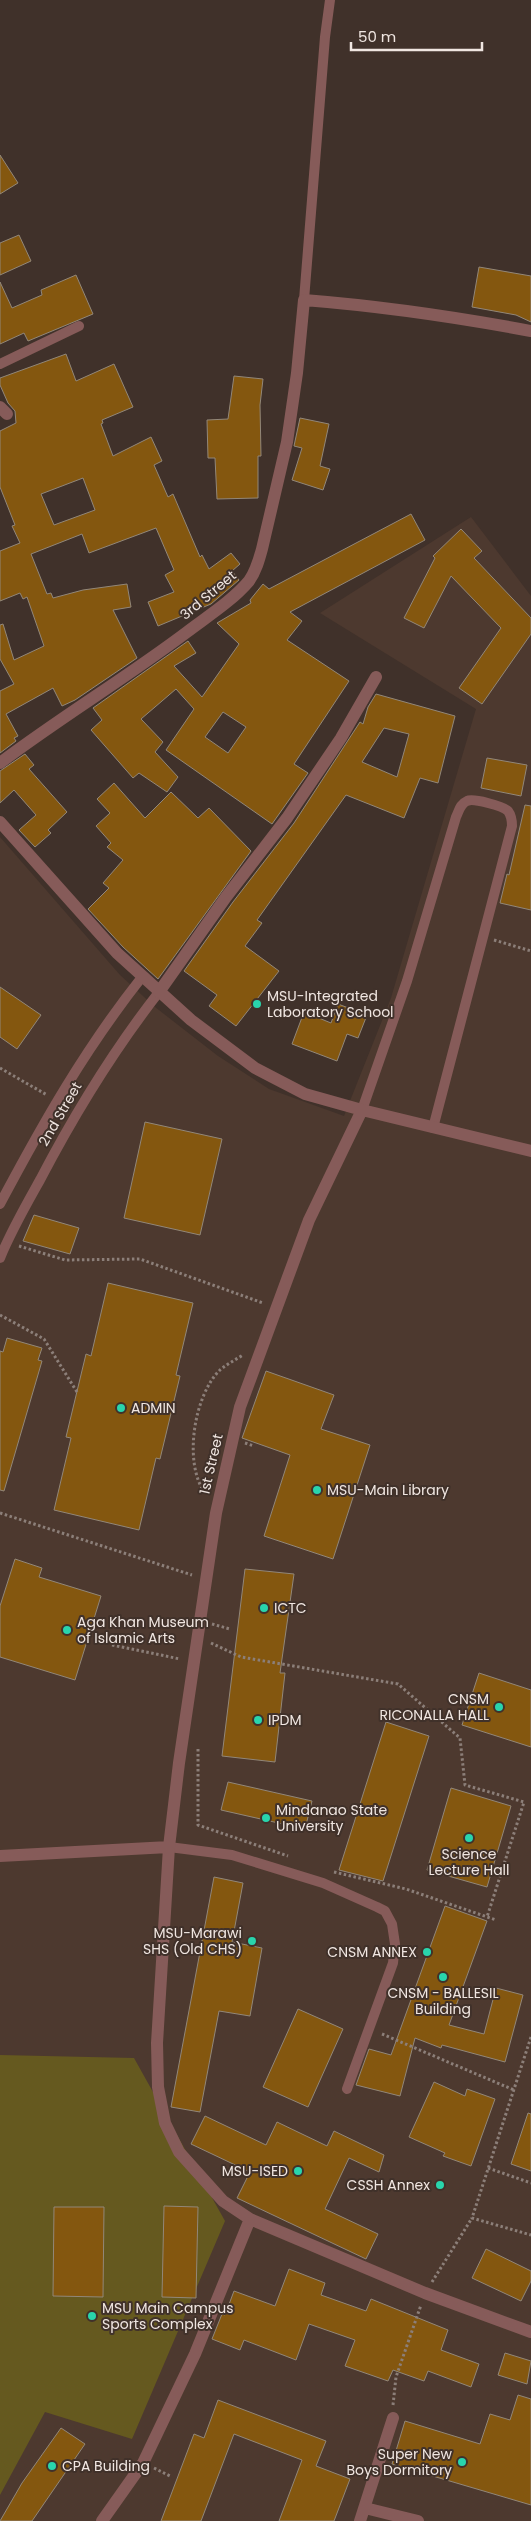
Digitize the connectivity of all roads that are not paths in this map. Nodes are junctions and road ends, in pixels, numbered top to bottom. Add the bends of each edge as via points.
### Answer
1 (330, 0) edge
2 (304, 300) junction
3 (79, 326) dead end
4 (531, 330) edge
5 (0, 364) edge
6 (376, 677) dead end
7 (0, 763) edge
8 (0, 822) edge
9 (142, 977) junction
10 (159, 992) junction
11 (362, 1110) junction
12 (433, 1128) junction
13 (531, 1151) edge
14 (0, 1204) edge
15 (0, 1258) edge
16 (170, 1847) junction
17 (0, 1856) edge
18 (347, 2089) dead end
19 (250, 2219) junction
20 (531, 2332) edge
21 (393, 2418) road end
22 (364, 2508) junction
23 (102, 2521) edge
24 (360, 2521) edge
25 (418, 2521) edge

1 - 2 lane
2 - 4 street via 355,304
2 - 7 street, 3rd Street via 287,442 262,549 249,580 133,673
3 - 5 lane
6 - 10 street via 341,738 287,818
8 - 9 street via 91,927
9 - 10 street
9 - 14 lane, 2nd Street via 105,1023 56,1100
10 - 11 street via 191,1020 276,1081 305,1094
10 - 15 lane, 2nd Street via 95,1081
11 - 12 street
11 - 12 lane via 407,981 456,817 467,800 474,800 504,808 512,820
11 - 16 street, 1st Street via 309,1220 240,1407 217,1506
12 - 13 street
16 - 17 street
16 - 18 lane via 232,1855 322,1883 385,1911 392,1924 393,1963
16 - 19 street, 1st Street via 157,2043 158,2087 165,2122 179,2152 207,2184 223,2201
19 - 20 street, 1st Street via 425,2293
19 - 23 street via 195,2354 147,2454
21 - 22 street
22 - 24 street
22 - 25 street

